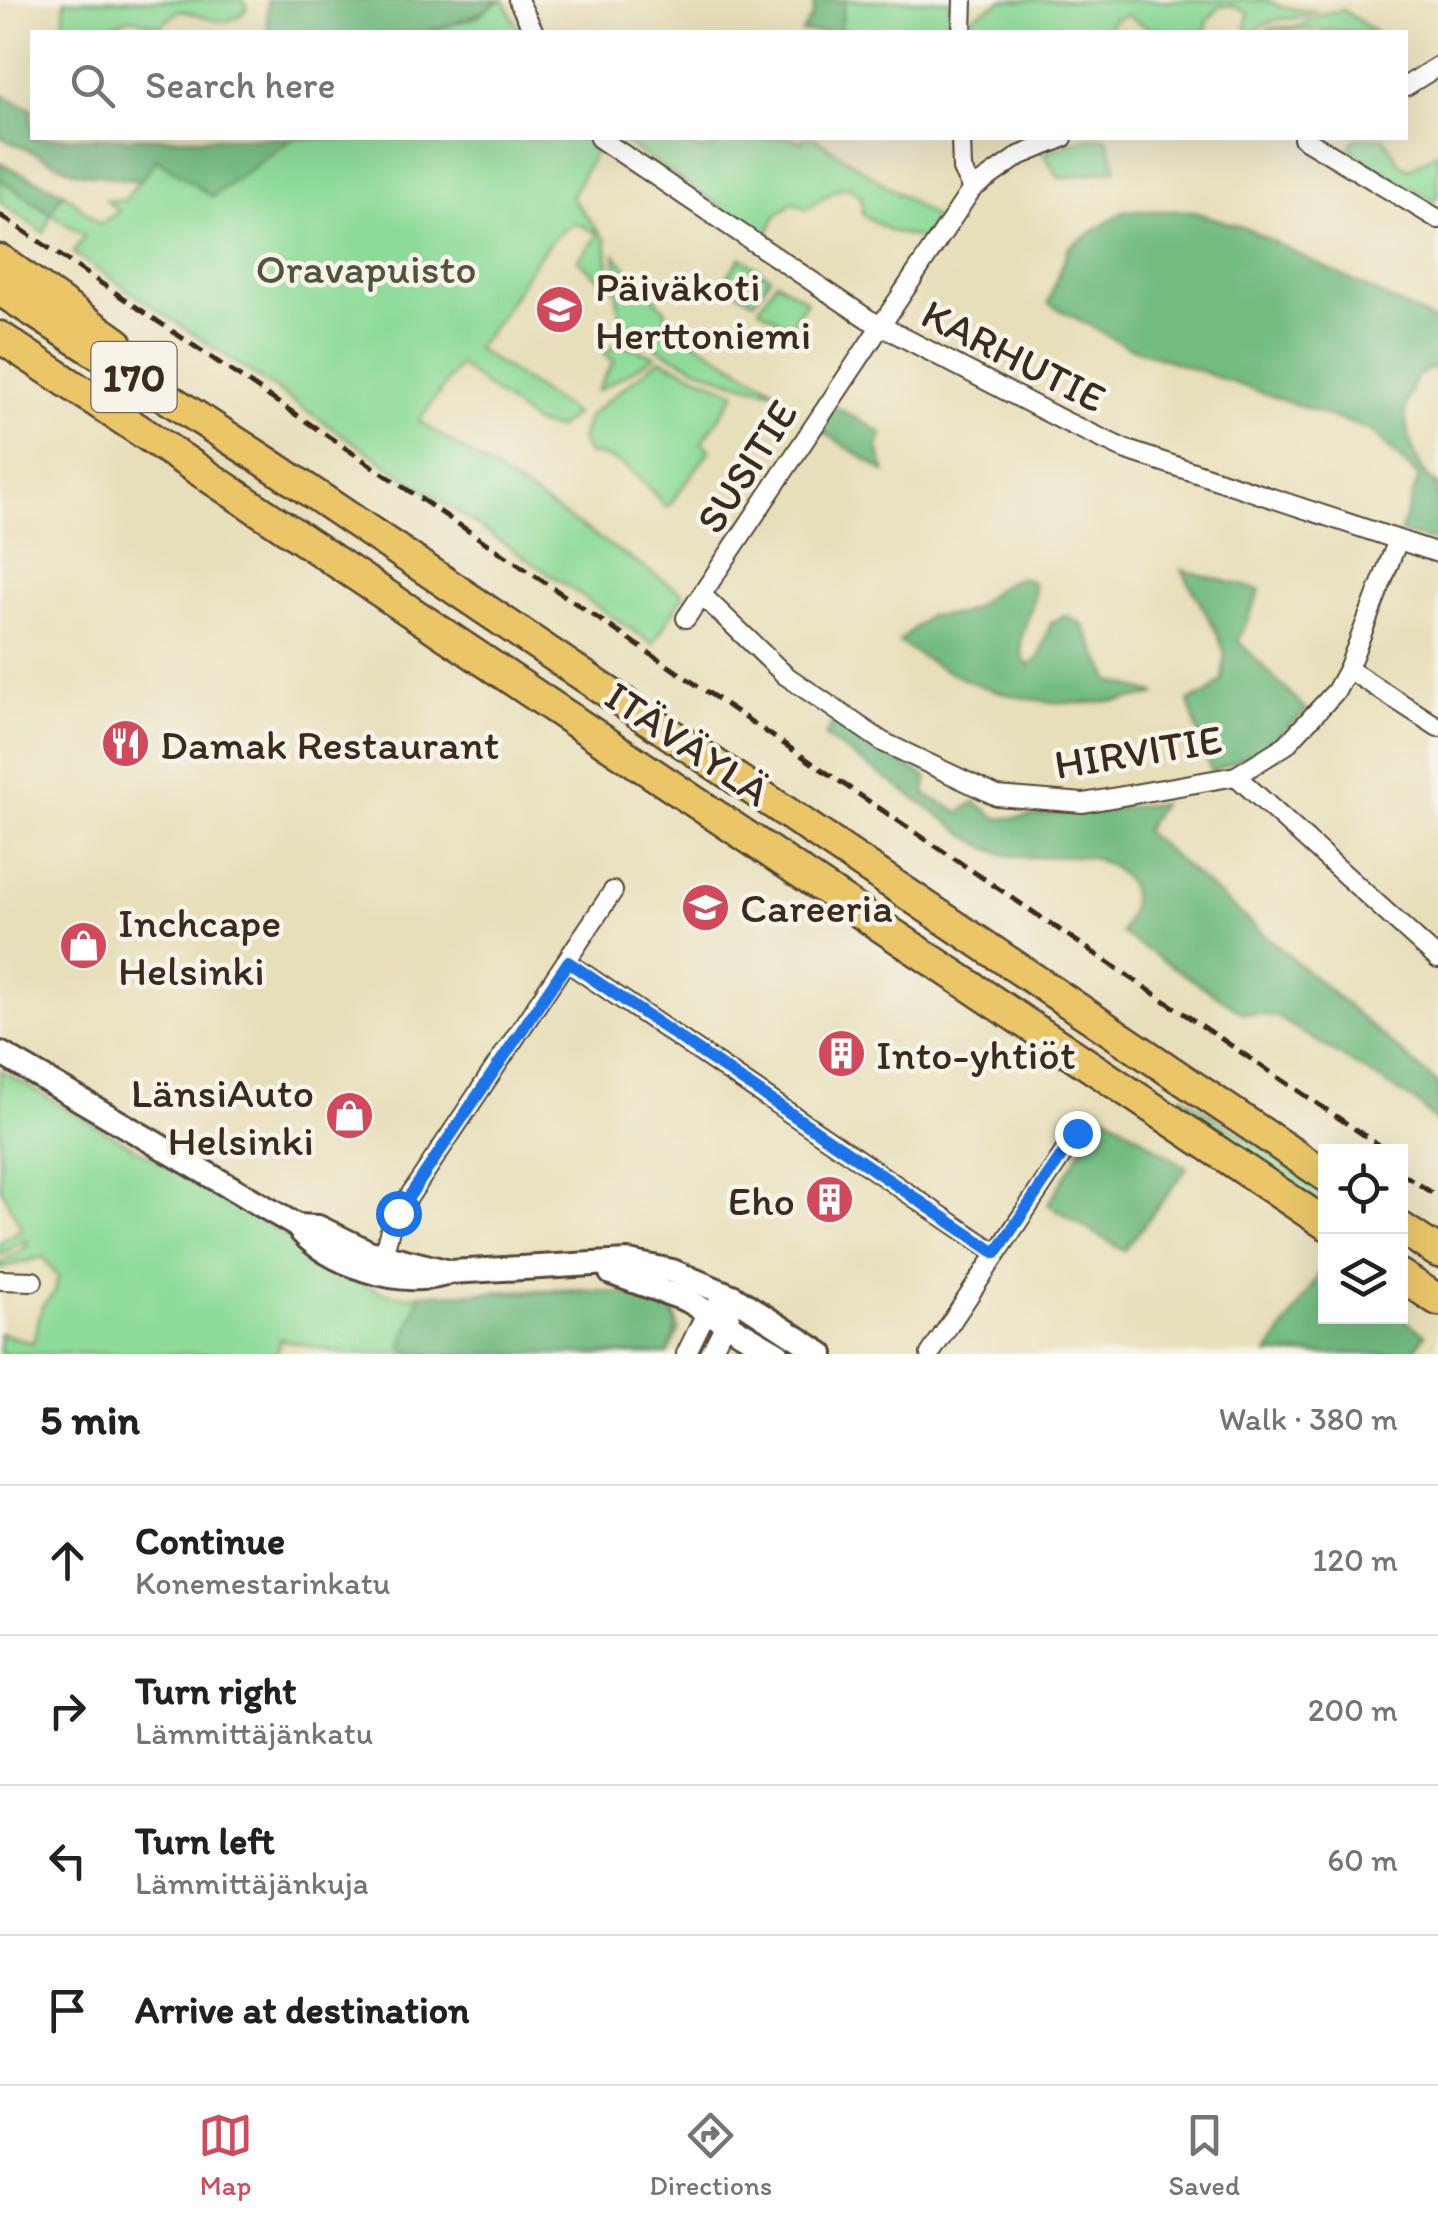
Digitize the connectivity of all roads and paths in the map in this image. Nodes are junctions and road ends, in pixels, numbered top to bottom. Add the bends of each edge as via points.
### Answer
1 (518, 0) edge
2 (963, 0) edge
3 (533, 30) edge
4 (962, 30) edge
5 (1438, 66) edge
6 (1408, 85) edge
7 (602, 140) edge
8 (961, 140) edge
9 (1057, 140) edge
10 (1306, 140) edge
11 (972, 189) junction
12 (1438, 219) edge
13 (0, 260) edge
14 (0, 290) edge
15 (880, 326) junction
16 (0, 337) edge
17 (0, 362) edge
18 (268, 463) junction
19 (246, 500) junction
20 (1398, 540) junction
21 (1438, 552) edge
22 (702, 595) junction
23 (686, 618) dead end
24 (1348, 669) junction
25 (1438, 727) edge
26 (1236, 776) junction
27 (614, 892) dead end
28 (1438, 959) edge
29 (568, 962) junction
30 (0, 1053) edge
31 (1077, 1133) dead end
32 (1318, 1171) edge
33 (1318, 1219) edge
34 (1408, 1232) edge
35 (1438, 1252) edge
36 (996, 1253) junction
37 (381, 1264) junction
38 (594, 1268) junction
39 (0, 1280) edge
40 (1408, 1280) edge
41 (33, 1282) dead end
42 (734, 1297) junction
43 (1438, 1300) edge
44 (707, 1311) junction
45 (729, 1323) junction
46 (686, 1354) edge
47 (710, 1354) edge
48 (778, 1354) edge
49 (822, 1354) edge
50 (930, 1354) edge

1 - 3 street
2 - 4 street
5 - 6 street
7 - 15 street, KARHUTIE
8 - 11 street via 962,168
9 - 11 street, SUSITIE
10 - 12 street
11 - 15 street, SUSITIE
13 - 18 highway via 214,413
14 - 18 highway, ITÄVÄYLÄ / 170
15 - 20 street, KARHUTIE via 1124,449
15 - 22 street, SUSITIE
16 - 19 highway, ITÄVÄYLÄ / 170
17 - 19 highway via 158,459
18 - 32 highway, ITÄVÄYLÄ / 170
19 - 33 highway, ITÄVÄYLÄ / 170
20 - 21 street, KARHUTIE
20 - 24 street, HIRVITIE
22 - 23 street, SUSITIE
22 - 26 street, HIRVITIE via 785,675 845,718 996,796 1082,803
24 - 25 street
24 - 26 street, HIRVITIE via 1286,745
26 - 28 street
27 - 29 street
29 - 36 street
29 - 37 street via 398,1213
30 - 37 street via 297,1226 318,1228 332,1246
31 - 36 street
34 - 35 highway
36 - 50 street
37 - 38 street via 429,1282 450,1272
38 - 42 street via 628,1262 672,1271
38 - 44 street via 645,1282
39 - 41 street
40 - 43 highway
42 - 44 street
42 - 45 street
42 - 49 street
44 - 45 street
44 - 46 street
45 - 47 street
45 - 48 street

